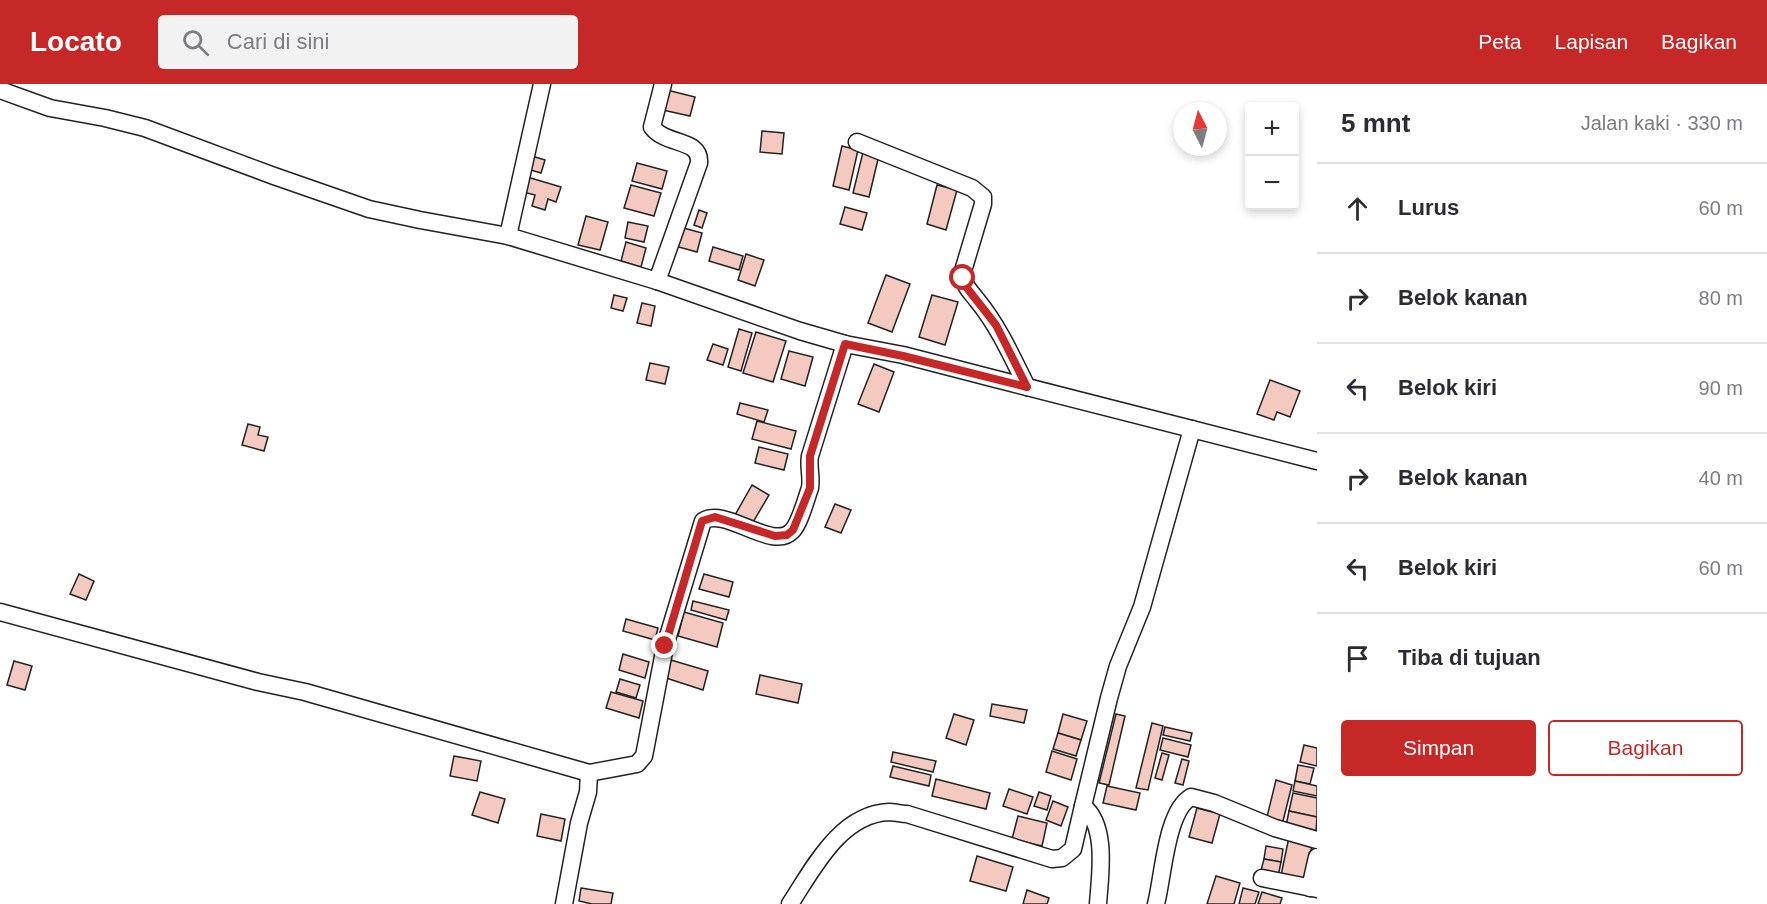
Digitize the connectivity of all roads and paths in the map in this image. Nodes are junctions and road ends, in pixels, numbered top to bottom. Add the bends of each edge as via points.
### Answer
1 (542, 84) edge
2 (663, 84) edge
3 (0, 90) edge
4 (857, 142) dead end
5 (508, 236) junction
6 (657, 281) junction
7 (845, 344) junction
8 (1027, 387) junction
9 (1192, 429) junction
10 (1317, 461) edge
11 (0, 612) edge
12 (589, 774) junction
13 (1083, 806) junction
14 (1317, 840) edge
15 (1317, 856) edge
16 (1262, 879) dead end
17 (1314, 888) edge
18 (564, 904) edge
19 (790, 904) edge
20 (1098, 904) edge
21 (1156, 904) edge

1 - 5 street
2 - 6 street via 652,127 658,135 695,148 699,163
3 - 5 street via 50,108 145,128 369,209
4 - 8 street via 972,188 983,196 963,278 996,325
5 - 6 street
6 - 7 street
7 - 8 street
7 - 12 street via 810,456 810,488 793,530 775,536 715,517 702,521 665,646 644,756 637,764
8 - 9 street
9 - 10 street
9 - 13 street via 1142,607 1108,698
11 - 12 street via 305,692
12 - 18 street
13 - 19 street via 1073,849 1062,858 1052,859 907,814 888,812 862,819 842,832 822,855
13 - 20 street via 1099,831
14 - 21 street via 1191,797 1184,801 1174,820
15 - 17 street
16 - 17 street

